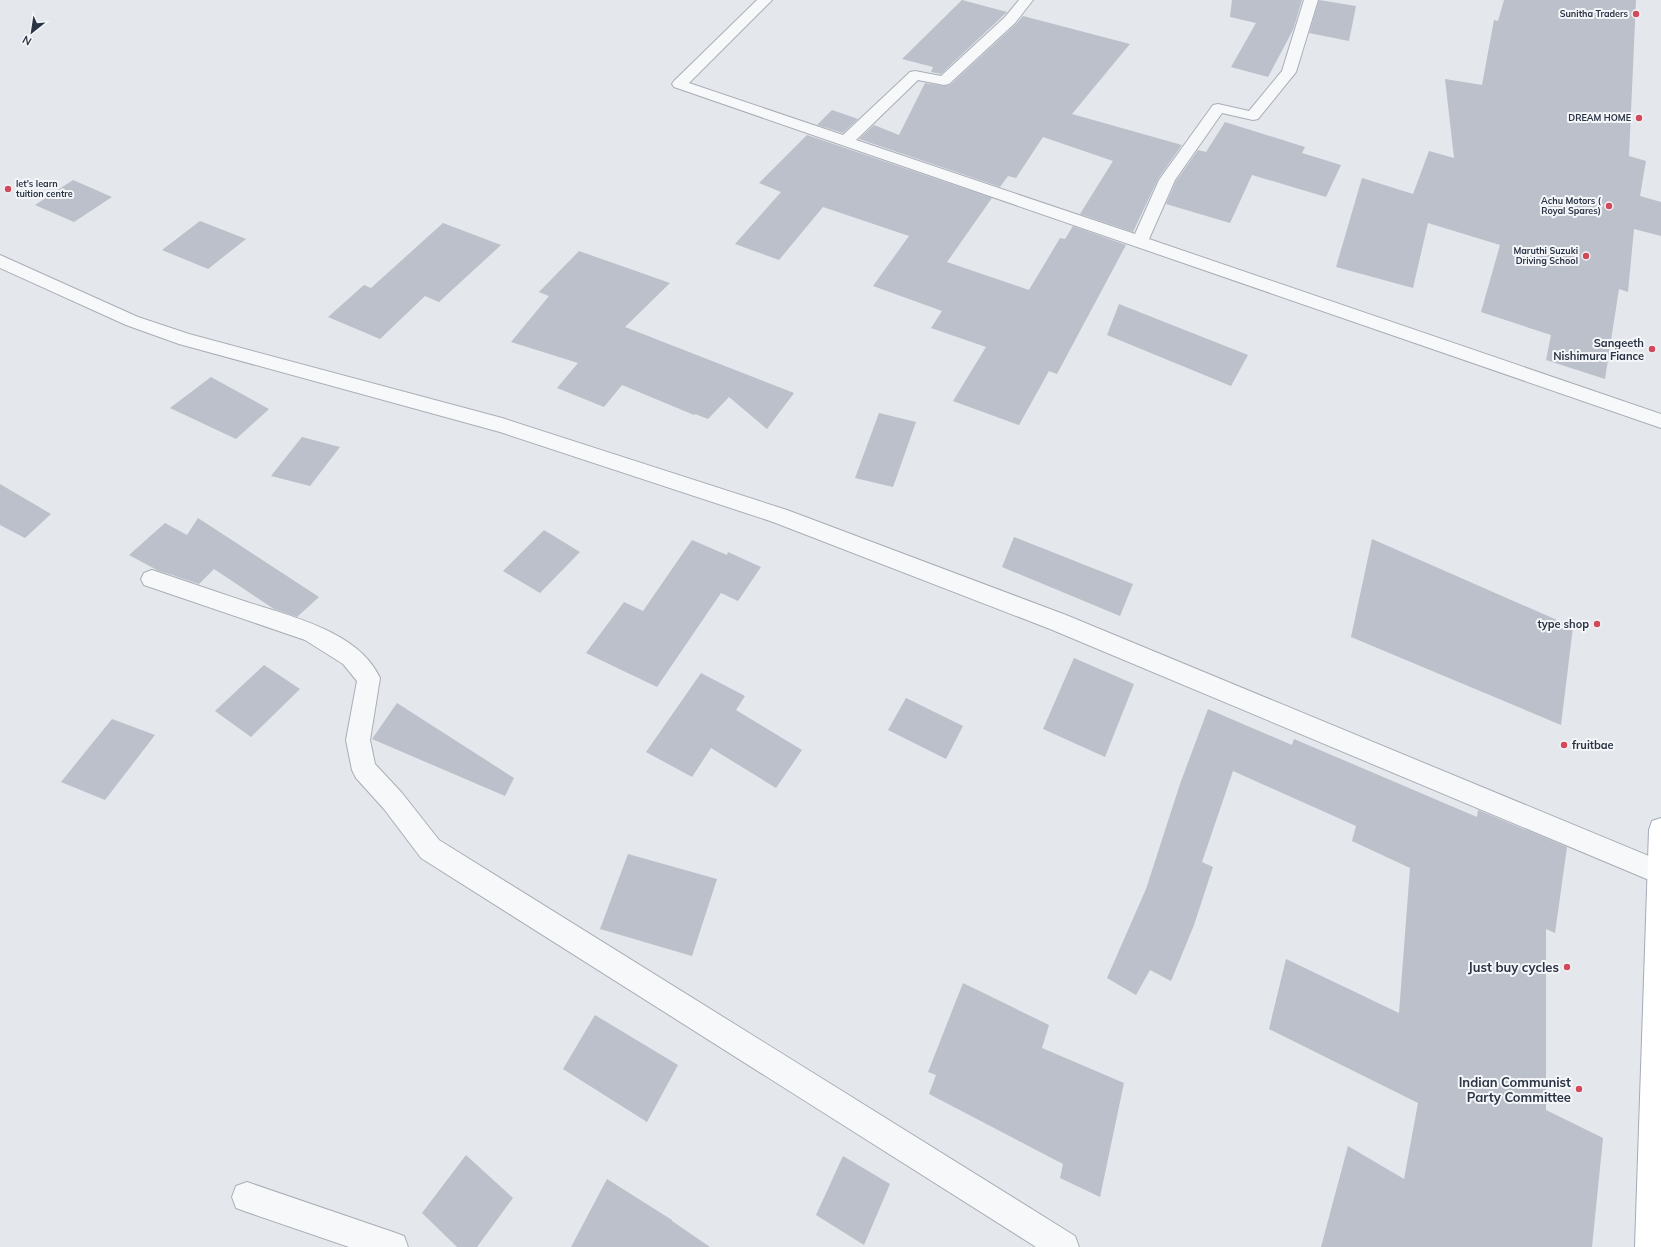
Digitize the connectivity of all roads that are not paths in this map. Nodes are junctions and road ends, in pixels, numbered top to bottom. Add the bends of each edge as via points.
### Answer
1 (765, 0) edge
2 (1026, 0) edge
3 (1311, 0) edge
4 (846, 141) junction
5 (1140, 242) junction
6 (0, 261) edge
7 (1661, 422) edge
8 (152, 579) dead end
9 (1661, 830) edge
10 (1660, 873) junction
11 (247, 1197) dead end
12 (393, 1247) edge
13 (1064, 1247) edge
14 (1650, 1247) edge

1 - 4 street via 679,84
2 - 4 street via 1010,20 944,81 915,75
3 - 5 street via 1289,72 1253,116 1218,108 1167,180
4 - 5 street
5 - 7 street
6 - 10 street via 132,321 185,340 502,425 780,516 1058,622
8 - 13 street via 312,633 351,657 369,678 358,740 364,770 393,801 430,849
9 - 10 main road
10 - 14 main road
11 - 12 street

